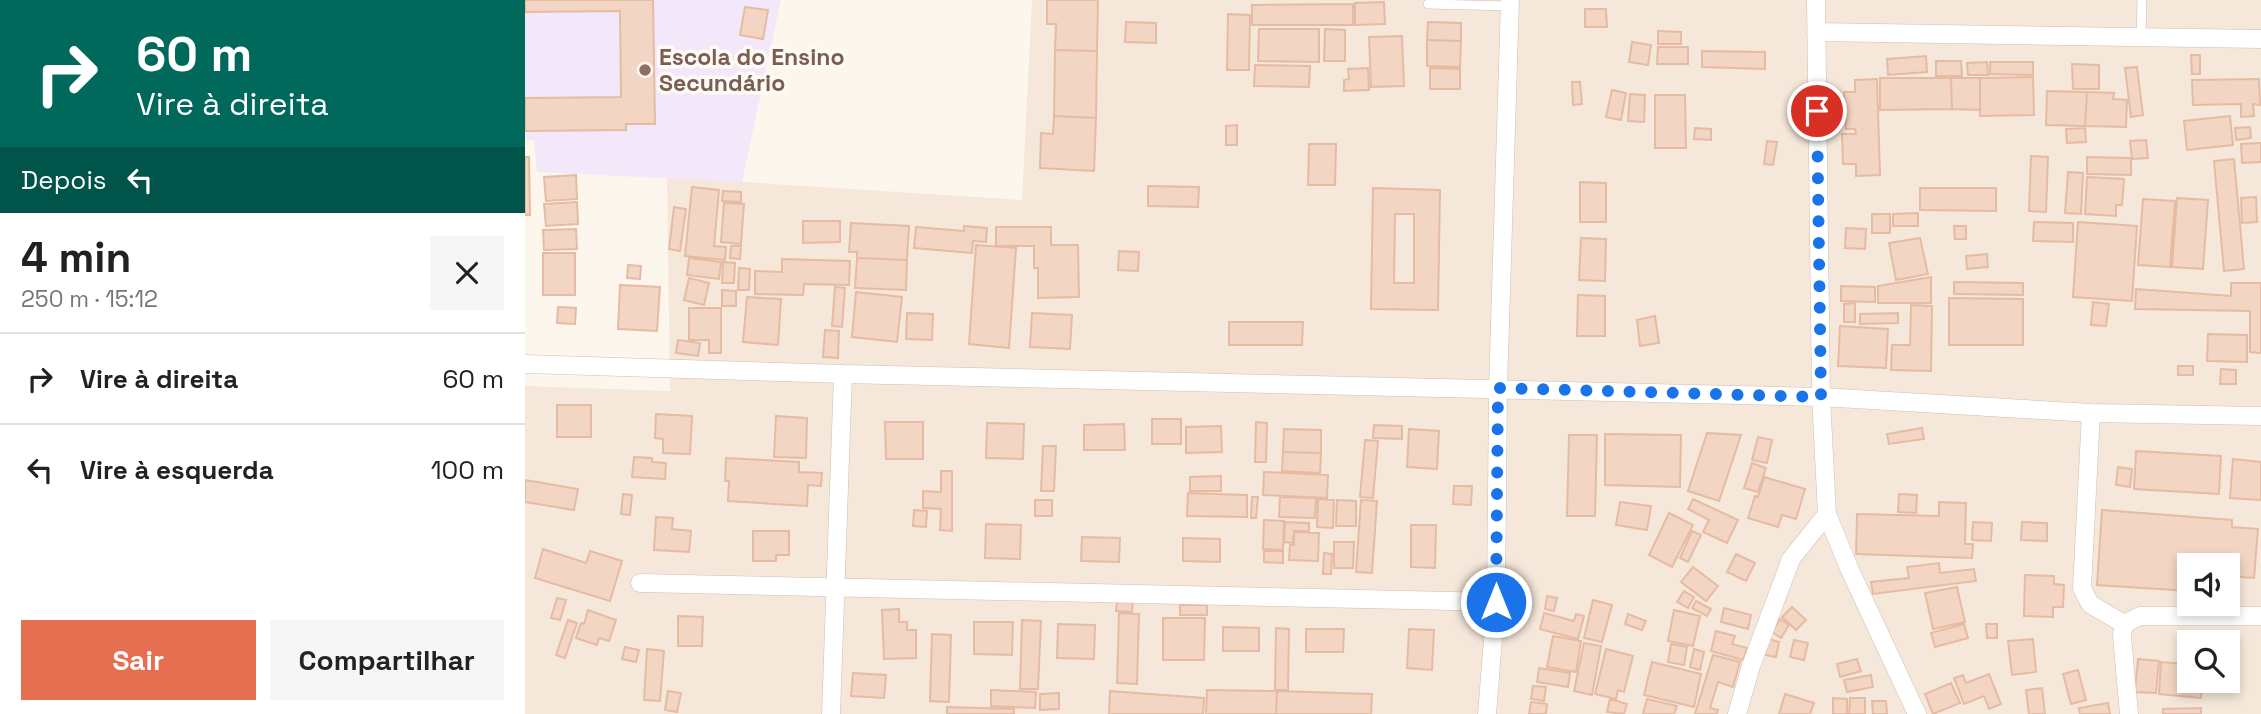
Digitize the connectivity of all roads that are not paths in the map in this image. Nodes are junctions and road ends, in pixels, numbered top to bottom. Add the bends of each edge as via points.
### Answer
1 (1817, 0) edge
2 (2142, 0) edge
3 (1510, 3) edge
4 (1428, 4) dead end
5 (1816, 33) junction
6 (2141, 37) junction
7 (2261, 39) edge
8 (525, 364) edge
9 (843, 374) junction
10 (1498, 388) junction
11 (1821, 397) junction
12 (2091, 413) junction
13 (2261, 416) edge
14 (1827, 514) junction
15 (640, 583) dead end
16 (837, 588) junction
17 (1496, 602) junction
18 (2261, 616) edge
19 (2125, 624) junction
20 (831, 714) edge
21 (1486, 714) edge
22 (1737, 714) edge
23 (1917, 714) edge
24 (2129, 714) edge

1 - 5 street
2 - 6 lane
3 - 4 lane
3 - 10 street
5 - 6 street
5 - 11 street
6 - 7 street
8 - 9 street
9 - 10 street
9 - 16 street
10 - 11 street
10 - 17 street
11 - 12 street
11 - 14 street
12 - 13 street
12 - 19 street via 2083,588 2090,604
14 - 22 street via 1791,559
14 - 23 street
15 - 16 street
16 - 17 street
16 - 20 street
17 - 21 street
18 - 19 street via 2140,616
19 - 24 street via 2122,636

